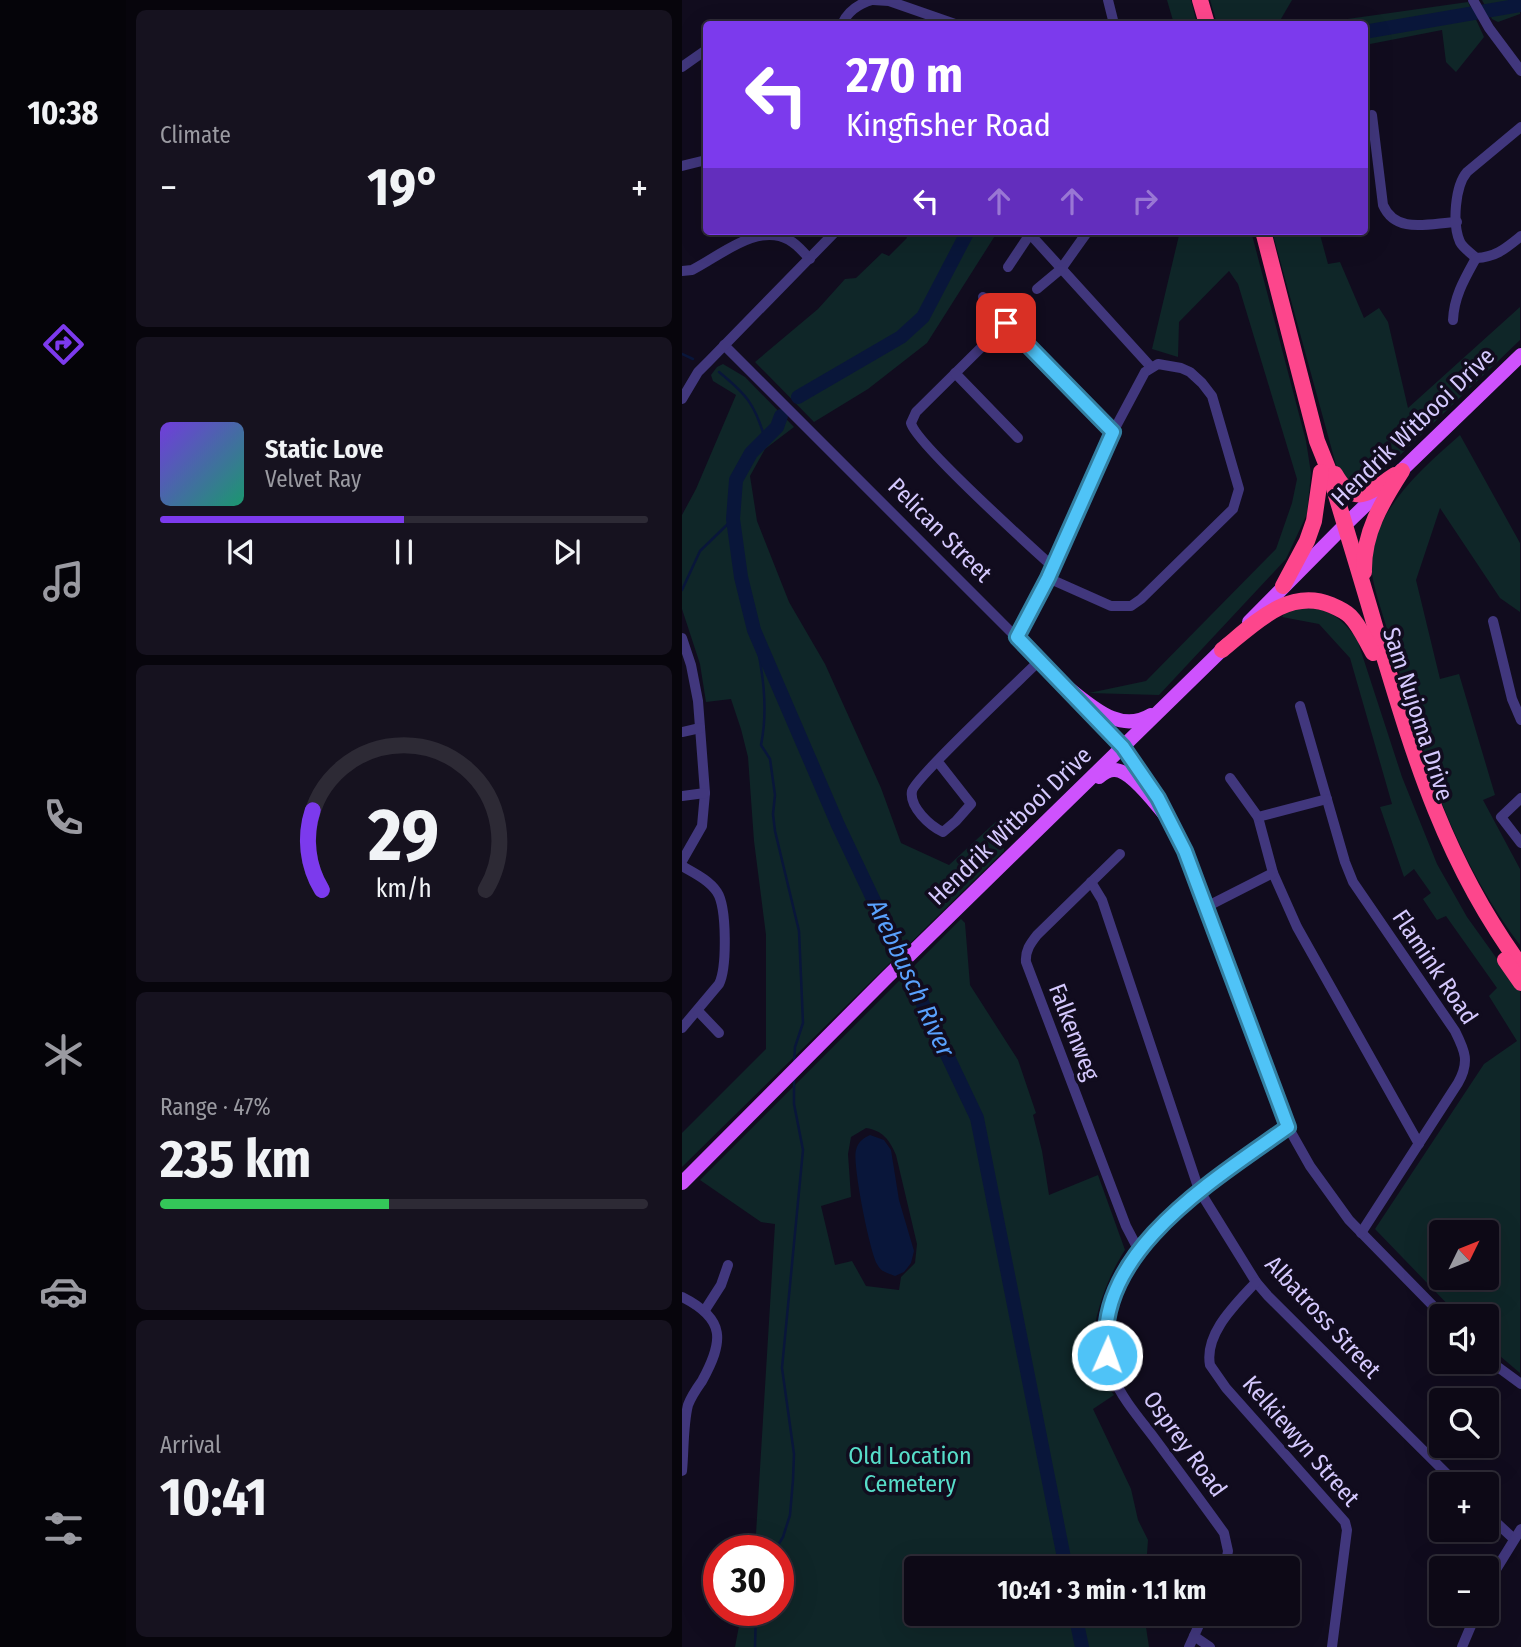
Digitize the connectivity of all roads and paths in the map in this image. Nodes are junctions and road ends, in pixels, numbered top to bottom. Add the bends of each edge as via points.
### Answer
1 (872, 0) edge
2 (1108, 0) edge
3 (1200, 0) edge
4 (1473, 0) edge
5 (889, 1) edge
6 (844, 21) edge
7 (946, 21) edge
8 (1113, 21) edge
9 (1206, 21) edge
10 (703, 52) edge
11 (682, 67) edge
12 (1520, 71) edge
13 (1372, 115) dead end
14 (1520, 127) edge
15 (703, 161) edge
16 (682, 166) edge
17 (1457, 222) junction
18 (761, 235) edge
19 (778, 235) edge
20 (832, 235) edge
21 (1029, 235) edge
22 (1033, 235) edge
23 (1085, 235) edge
24 (1264, 235) edge
25 (1520, 236) edge
26 (1476, 258) junction
27 (810, 259) junction
28 (1008, 267) dead end
29 (1061, 269) junction
30 (682, 271) edge
31 (1037, 289) dead end
32 (983, 298) dead end
33 (1453, 320) dead end
34 (1006, 323) junction
35 (724, 345) junction
36 (1520, 355) edge
37 (1150, 368) junction
38 (955, 373) junction
39 (682, 399) edge
40 (1113, 432) junction
41 (1018, 438) dead end
42 (1317, 441) junction
43 (1402, 471) junction
44 (1321, 472) junction
45 (1341, 529) junction
46 (1050, 573) junction
47 (1283, 586) junction
48 (1365, 592) junction
49 (1493, 621) dead end
50 (1017, 637) junction
51 (682, 638) edge
52 (1222, 650) junction
53 (1373, 653) junction
54 (1040, 660) junction
55 (1064, 685) junction
56 (1300, 706) dead end
57 (1162, 707) junction
58 (1520, 720) edge
59 (701, 728) junction
60 (682, 732) edge
61 (1123, 747) junction
62 (938, 762) junction
63 (1230, 778) dead end
64 (705, 793) junction
65 (682, 796) edge
66 (1520, 798) edge
67 (1327, 799) junction
68 (1068, 801) junction
69 (1167, 817) junction
70 (1258, 817) junction
71 (1520, 843) edge
72 (1120, 854) dead end
73 (682, 863) edge
74 (1273, 873) junction
75 (1091, 882) junction
76 (1206, 907) junction
77 (1520, 965) edge
78 (1520, 983) edge
79 (698, 1011) junction
80 (682, 1028) edge
81 (719, 1033) dead end
82 (1288, 1127) junction
83 (1419, 1144) junction
84 (682, 1183) edge
85 (1199, 1190) junction
86 (1361, 1233) junction
87 (1139, 1251) junction
88 (728, 1265) dead end
89 (1256, 1282) junction
90 (682, 1297) edge
91 (1431, 1304) edge
92 (705, 1310) junction
93 (1499, 1368) edge
94 (1520, 1384) edge
95 (685, 1403) edge
96 (682, 1471) edge
97 (1445, 1472) edge
98 (1499, 1525) edge
99 (1520, 1529) edge
100 (1514, 1539) junction
101 (1227, 1556) edge
102 (1499, 1566) edge
103 (1198, 1626) edge
104 (1471, 1626) edge
105 (1191, 1642) edge
106 (1210, 1647) edge
107 (1332, 1647) edge
108 (1462, 1647) edge

1 - 5 street
1 - 6 street via 856,6
2 - 8 street
3 - 9 highway
4 - 12 street
5 - 7 street
10 - 11 street
13 - 17 street via 1383,205 1392,220 1409,225
14 - 17 street via 1460,180
15 - 16 street
17 - 26 street via 1460,241
18 - 30 street
19 - 27 street
20 - 27 street
21 - 28 street
22 - 29 street
23 - 29 street
24 - 42 highway, Sam Nujoma Drive
25 - 26 street via 1498,254
26 - 33 street via 1454,304
27 - 35 street
29 - 31 street
29 - 37 street
32 - 34 street
34 - 38 street
34 - 40 street
35 - 39 street via 698,372
35 - 50 street, Pelican Street
36 - 43 main road, Hendrik Witbooi Drive
37 - 40 street
37 - 46 street via 1158,364 1181,368 1212,396 1238,489 1233,509 1131,606 1111,606
38 - 41 street
38 - 46 street via 916,412 912,429
40 - 46 street
42 - 43 highway via 1343,488 1352,494 1369,492
42 - 44 highway, Sam Nujoma Drive
42 - 45 highway, Sam Nujoma Drive
43 - 45 main road, Hendrik Witbooi Drive
43 - 48 highway via 1381,504 1368,538
44 - 45 highway, Sam Nujoma Drive
44 - 47 highway via 1314,521
45 - 47 main road, Hendrik Witbooi Drive
45 - 48 highway, Sam Nujoma Drive
45 - 53 highway, Sam Nujoma Drive
46 - 50 street
47 - 52 main road, Hendrik Witbooi Drive
48 - 77 highway, Sam Nujoma Drive via 1410,746 1439,823 1464,876
49 - 58 street
50 - 54 street, Pelican Street
51 - 59 street
52 - 53 highway via 1278,607 1310,600 1345,611
52 - 57 main road, Hendrik Witbooi Drive
53 - 78 highway, Sam Nujoma Drive via 1429,822 1460,887
54 - 55 street, Pelican Street
54 - 62 street
55 - 57 main road via 1121,722 1139,721
55 - 61 street, Pelican Street
56 - 67 street, Flamink Road
57 - 61 main road, Hendrik Witbooi Drive
59 - 60 street
59 - 64 street
61 - 68 main road, Hendrik Witbooi Drive
61 - 69 street, Pelican Street
62 - 62 street via 971,804 943,832 921,814 912,799 915,786
63 - 70 street
64 - 65 street
64 - 73 street via 702,826
66 - 71 street via 1501,817
67 - 70 street
67 - 83 street, Flamink Road via 1353,882 1455,1031 1467,1058 1458,1083
68 - 69 main road via 1102,774 1118,770
68 - 84 main road, Hendrik Witbooi Drive
69 - 76 street, Pelican Street
70 - 74 street
72 - 75 street, Falkenweg
73 - 79 street via 711,883 723,909 723,976
74 - 76 street
74 - 83 street via 1297,927
75 - 85 street, Albatross Street via 1102,900
75 - 87 street, Falkenweg via 1037,935 1025,954 1026,962
76 - 82 street, Pelican Street
79 - 80 street
79 - 81 street
82 - 85 street, Osprey Road
82 - 86 street, Pelican Street via 1329,1193
83 - 86 street, Flamink Road
85 - 87 street, Osprey Road
85 - 89 street, Albatross Street
86 - 91 street, Pelican Street
87 - 101 street, Osprey Road via 1120,1283 1106,1329 1112,1374 1128,1403 1224,1533
88 - 92 street
89 - 97 street, Albatross Street
89 - 107 street, Kelkiewyn Street via 1226,1317 1212,1342 1209,1365 1345,1522
90 - 92 street
92 - 95 street via 718,1343 710,1366
93 - 94 street
95 - 96 street
98 - 100 street
99 - 100 street
100 - 102 street
103 - 105 street
104 - 108 street
105 - 106 street

